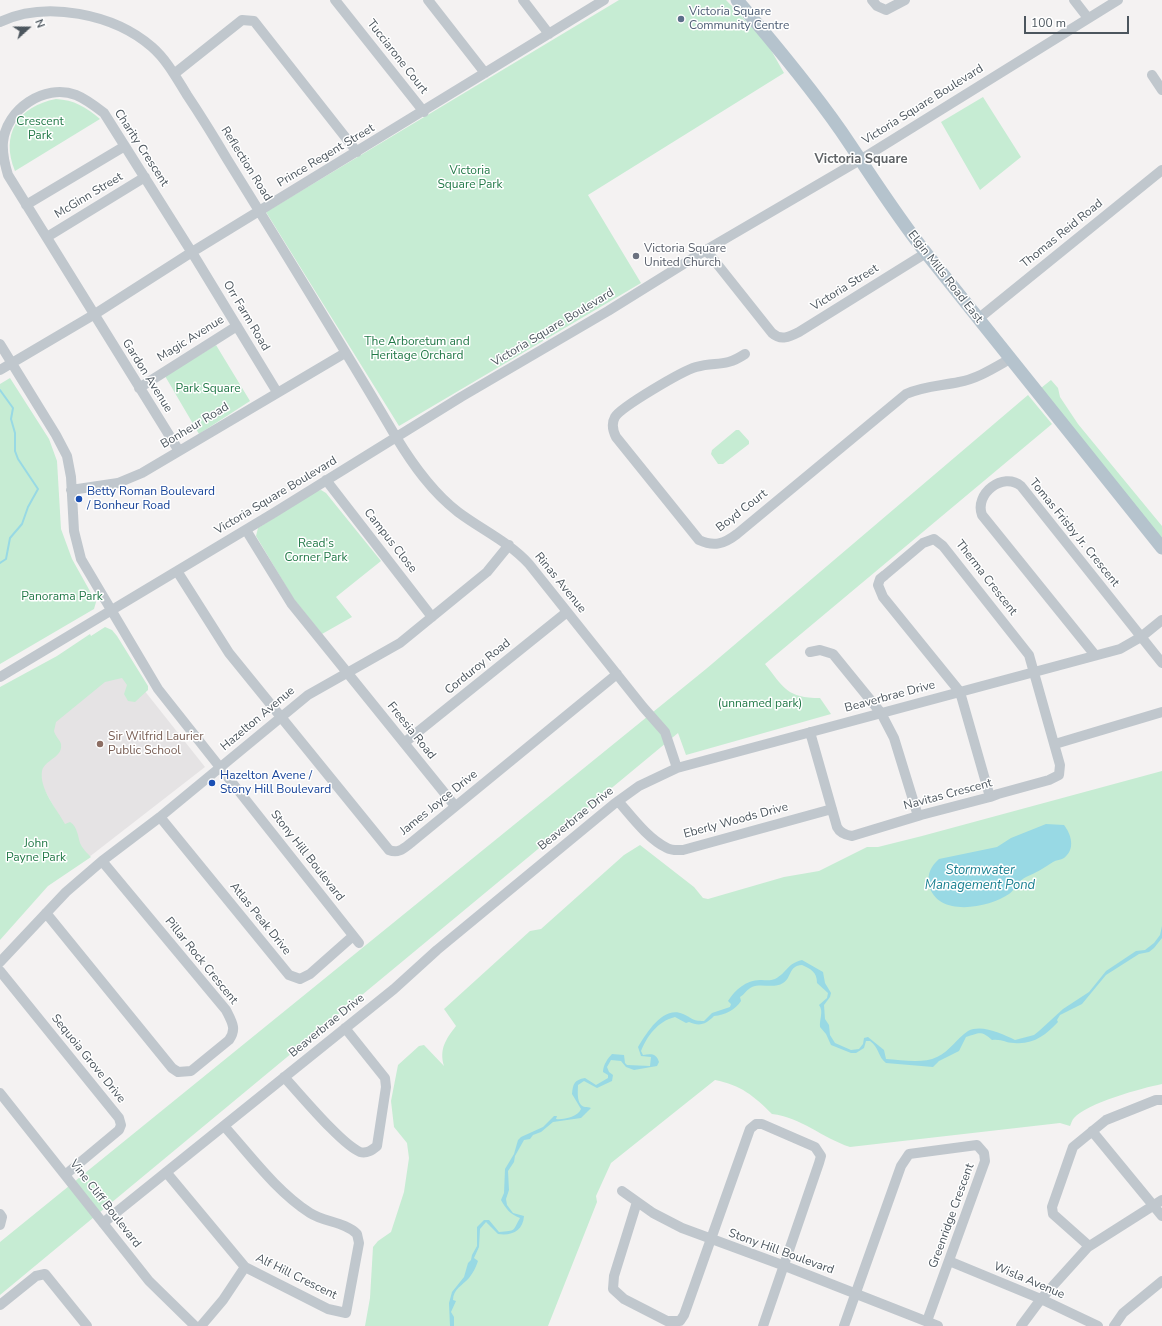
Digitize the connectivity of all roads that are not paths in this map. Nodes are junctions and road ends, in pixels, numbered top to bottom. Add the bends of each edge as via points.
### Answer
1 (335, 0) edge
2 (428, 0) edge
3 (523, 0) edge
4 (604, 0) edge
5 (737, 0) edge
6 (872, 0) edge
7 (905, 0) edge
8 (1074, 0) edge
9 (1118, 0) edge
10 (1088, 18) junction
11 (0, 22) edge
12 (549, 34) junction
13 (485, 73) junction
14 (174, 74) junction
15 (1152, 75) dead end
16 (1162, 90) edge
17 (424, 112) junction
18 (125, 146) junction
19 (357, 152) junction
20 (860, 160) junction
21 (1162, 170) edge
22 (145, 177) junction
23 (26, 205) junction
24 (260, 212) junction
25 (46, 237) junction
26 (706, 250) junction
27 (192, 252) junction
28 (926, 254) junction
29 (95, 314) junction
30 (978, 319) junction
31 (237, 326) junction
32 (0, 344) edge
33 (345, 353) junction
34 (745, 354) dead end
35 (1010, 358) junction
36 (12, 362) junction
37 (0, 370) edge
38 (139, 388) junction
39 (277, 392) junction
40 (396, 437) junction
41 (179, 451) junction
42 (326, 480) junction
43 (71, 490) junction
44 (246, 530) junction
45 (509, 545) junction
46 (1162, 548) edge
47 (177, 571) junction
48 (111, 610) junction
49 (567, 612) junction
50 (432, 617) junction
51 (1162, 620) edge
52 (1141, 637) junction
53 (810, 652) dead end
54 (1095, 655) junction
55 (1162, 663) edge
56 (1035, 672) junction
57 (347, 674) junction
58 (617, 674) junction
59 (0, 677) edge
60 (960, 692) junction
61 (1162, 712) edge
62 (881, 713) junction
63 (281, 717) junction
64 (810, 732) junction
65 (404, 743) junction
66 (1055, 744) junction
67 (220, 768) junction
68 (677, 768) junction
69 (990, 797) junction
70 (618, 801) junction
71 (455, 806) junction
72 (832, 809) junction
73 (918, 816) junction
74 (160, 817) junction
75 (102, 861) junction
76 (46, 913) junction
77 (356, 939) joint
78 (0, 962) edge
79 (0, 971) edge
80 (345, 1028) junction
81 (284, 1077) junction
82 (0, 1094) edge
83 (1162, 1100) edge
84 (224, 1126) junction
85 (1092, 1130) junction
86 (166, 1172) junction
87 (65, 1175) junction
88 (622, 1191) dead end
89 (637, 1202) junction
90 (1158, 1203) edge
91 (0, 1214) edge
92 (1162, 1216) edge
93 (103, 1223) junction
94 (0, 1225) edge
95 (711, 1240) junction
96 (1089, 1246) junction
97 (949, 1261) junction
98 (245, 1266) junction
99 (785, 1266) junction
100 (1162, 1281) edge
101 (856, 1293) junction
102 (1041, 1299) junction
103 (0, 1305) edge
104 (927, 1321) junction
105 (87, 1326) edge
106 (195, 1326) edge
107 (201, 1326) edge
108 (763, 1326) edge
109 (844, 1326) edge
110 (938, 1326) edge
111 (1020, 1326) edge
112 (1098, 1326) edge
113 (1114, 1326) edge

1 - 17 street, Tucciarone Court
2 - 13 street
3 - 12 street
4 - 12 street, Prince Regent Street
5 - 20 main road, Elgin Mills Road East via 794,68
6 - 7 street via 886,10
8 - 10 street
9 - 10 street, Victoria Square Boulevard
10 - 20 street, Victoria Square Boulevard
11 - 14 street, Reflection Road via 31,13 60,10 92,15 123,26 154,48
12 - 13 street, Prince Regent Street
13 - 17 street, Prince Regent Street
14 - 19 street via 242,20 254,21
14 - 24 street, Reflection Road
15 - 16 street
17 - 19 street, Prince Regent Street
18 - 22 street, Charity Crescent
18 - 23 street
18 - 23 street, Charity Crescent via 104,113 75,94 42,94 29,101 18,110 9,123 3,142 8,175
19 - 24 street, Prince Regent Street
20 - 26 street, Victoria Square Boulevard
20 - 28 main road, Elgin Mills Road East
21 - 30 street, Thomas Reid Road
22 - 25 street, McGinn Street
22 - 27 street, Charity Crescent
23 - 25 street, Charity Crescent
24 - 27 street, Prince Regent Street
24 - 33 street, Reflection Road
25 - 29 street, Charity Crescent
26 - 28 street, Victoria Street via 772,333 777,337 786,338
26 - 40 street, Victoria Square Boulevard
27 - 29 street, Prince Regent Street
27 - 31 street, Orr Farm Road
28 - 30 main road, Elgin Mills Road East
29 - 36 street, Prince Regent Street
29 - 38 street, Gardon Avenue
30 - 35 main road, Elgin Mills Road East
31 - 38 street, Magic Avenue
31 - 39 street, Orr Farm Road
32 - 36 street, Stony Hill Boulevard
33 - 39 street, Bonheur Road
33 - 40 street, Reflection Road
34 - 35 street, Boyd Court via 728,363 688,370 635,401 613,420 612,431 616,437 699,540 707,544 721,544 737,534 906,394 919,388 960,382 994,368
35 - 46 main road, Elgin Mills Road East
36 - 37 street, Prince Regent Street
36 - 43 street, Stony Hill Boulevard via 62,445 70,468
38 - 41 street, Gardon Avenue
39 - 41 street, Bonheur Road
40 - 42 street, Victoria Square Boulevard
40 - 45 street, Rinas Avenue via 423,476 446,502
41 - 43 street, Bonheur Road via 142,473 118,483
42 - 44 street, Victoria Square Boulevard
42 - 50 street, Campus Close
43 - 48 street, Stony Hill Boulevard via 78,551
44 - 47 street, Victoria Square Boulevard
44 - 57 street, Freesia Road via 291,604
45 - 49 street, Rinas Avenue via 529,564
45 - 50 street, Hazelton Avenue via 487,572
47 - 48 street, Victoria Square Boulevard
47 - 63 street, James Joyce Drive via 229,654
48 - 59 street, Victoria Square Boulevard
48 - 67 street, Stony Hill Boulevard via 158,689
49 - 58 street, Rinas Avenue
49 - 65 street, Corduroy Road
50 - 57 street, Hazelton Avenue via 396,646
51 - 52 street, Beaverbrae Drive
52 - 54 street, Beaverbrae Drive via 1120,649
52 - 54 street, Tomas Frisby Jr. Crescent via 1021,486 1012,480 1002,481 981,500 982,515
52 - 55 street
53 - 62 street via 820,650 833,654
54 - 56 street, Beaverbrae Drive
56 - 60 street, Beaverbrae Drive
56 - 60 street, Therma Crescent via 1026,650 944,546 934,539 885,574 878,585 883,597
56 - 66 street, Navitas Crescent
57 - 63 street, Hazelton Avenue via 308,695
57 - 65 street, Freesia Road
58 - 68 street, Rinas Avenue via 661,726 668,738
58 - 71 street, James Joyce Drive
60 - 62 street, Beaverbrae Drive
60 - 69 street
61 - 66 street
62 - 64 street, Beaverbrae Drive
62 - 73 street via 894,738
63 - 67 street, Hazelton Avenue
63 - 71 street, James Joyce Drive via 389,850 400,851
64 - 68 street, Beaverbrae Drive
64 - 72 street, Navitas Crescent
65 - 71 street, Freesia Road
66 - 69 street, Navitas Crescent via 1061,770 1057,777
67 - 74 street, Hazelton Avenue
67 - 77 street, Stony Hill Boulevard
68 - 70 street, Beaverbrae Drive via 639,786
69 - 73 street, Navitas Crescent
70 - 72 street, Eberly Woods Drive via 659,843 668,849 676,850
70 - 80 street, Beaverbrae Drive
72 - 73 street, Navitas Crescent via 839,831 852,836
74 - 75 street, Hazelton Avenue
74 - 77 street, Atlas Peak Drive via 289,976 300,979 310,974
75 - 76 street, Hazelton Avenue
75 - 76 street, Pillar Rock Crescent via 226,1010 234,1028 234,1034 229,1040 191,1071 178,1072 172,1068
76 - 78 street, Hazelton Avenue
79 - 87 street, Sequoia Grove Drive via 119,1118 119,1130
80 - 81 street, Beaverbrae Drive
80 - 81 street via 385,1078 386,1087 376,1146 370,1152 361,1152 343,1140
81 - 84 street, Beaverbrae Drive
82 - 87 street, Vine Cliff Boulevard
83 - 85 street via 1156,1100 1106,1120
84 - 86 street, Beaverbrae Drive
84 - 98 street, Alf Hill Crescent via 280,1190 312,1214 354,1231 359,1238 346,1313 328,1308
85 - 90 street
85 - 96 street via 1073,1147 1052,1207 1057,1219
86 - 93 street, Beaverbrae Drive
86 - 98 street, Alf Hill Crescent
87 - 93 street, Vine Cliff Boulevard
88 - 89 street, Stony Hill Boulevard
89 - 95 street, Stony Hill Boulevard via 682,1228
89 - 95 street via 613,1283 615,1292 624,1299 667,1321 680,1321
90 - 92 street
90 - 96 street
91 - 94 street
93 - 106 street, Vine Cliff Boulevard via 149,1281
95 - 99 street, Stony Hill Boulevard
95 - 99 street via 747,1134 756,1124 762,1124 815,1147 821,1156
96 - 102 street
97 - 101 street, Greenridge Crescent via 985,1161 984,1153 977,1145 909,1154 900,1166
97 - 102 street, Wisla Avenue
97 - 104 street, Greenridge Crescent
98 - 107 street via 223,1300
99 - 101 street, Stony Hill Boulevard
99 - 108 street
100 - 113 street via 1123,1313
101 - 104 street, Stony Hill Boulevard
101 - 109 street
102 - 111 street
102 - 112 street, Wisla Avenue
103 - 105 street via 36,1276 45,1274
104 - 110 street, Stony Hill Boulevard

